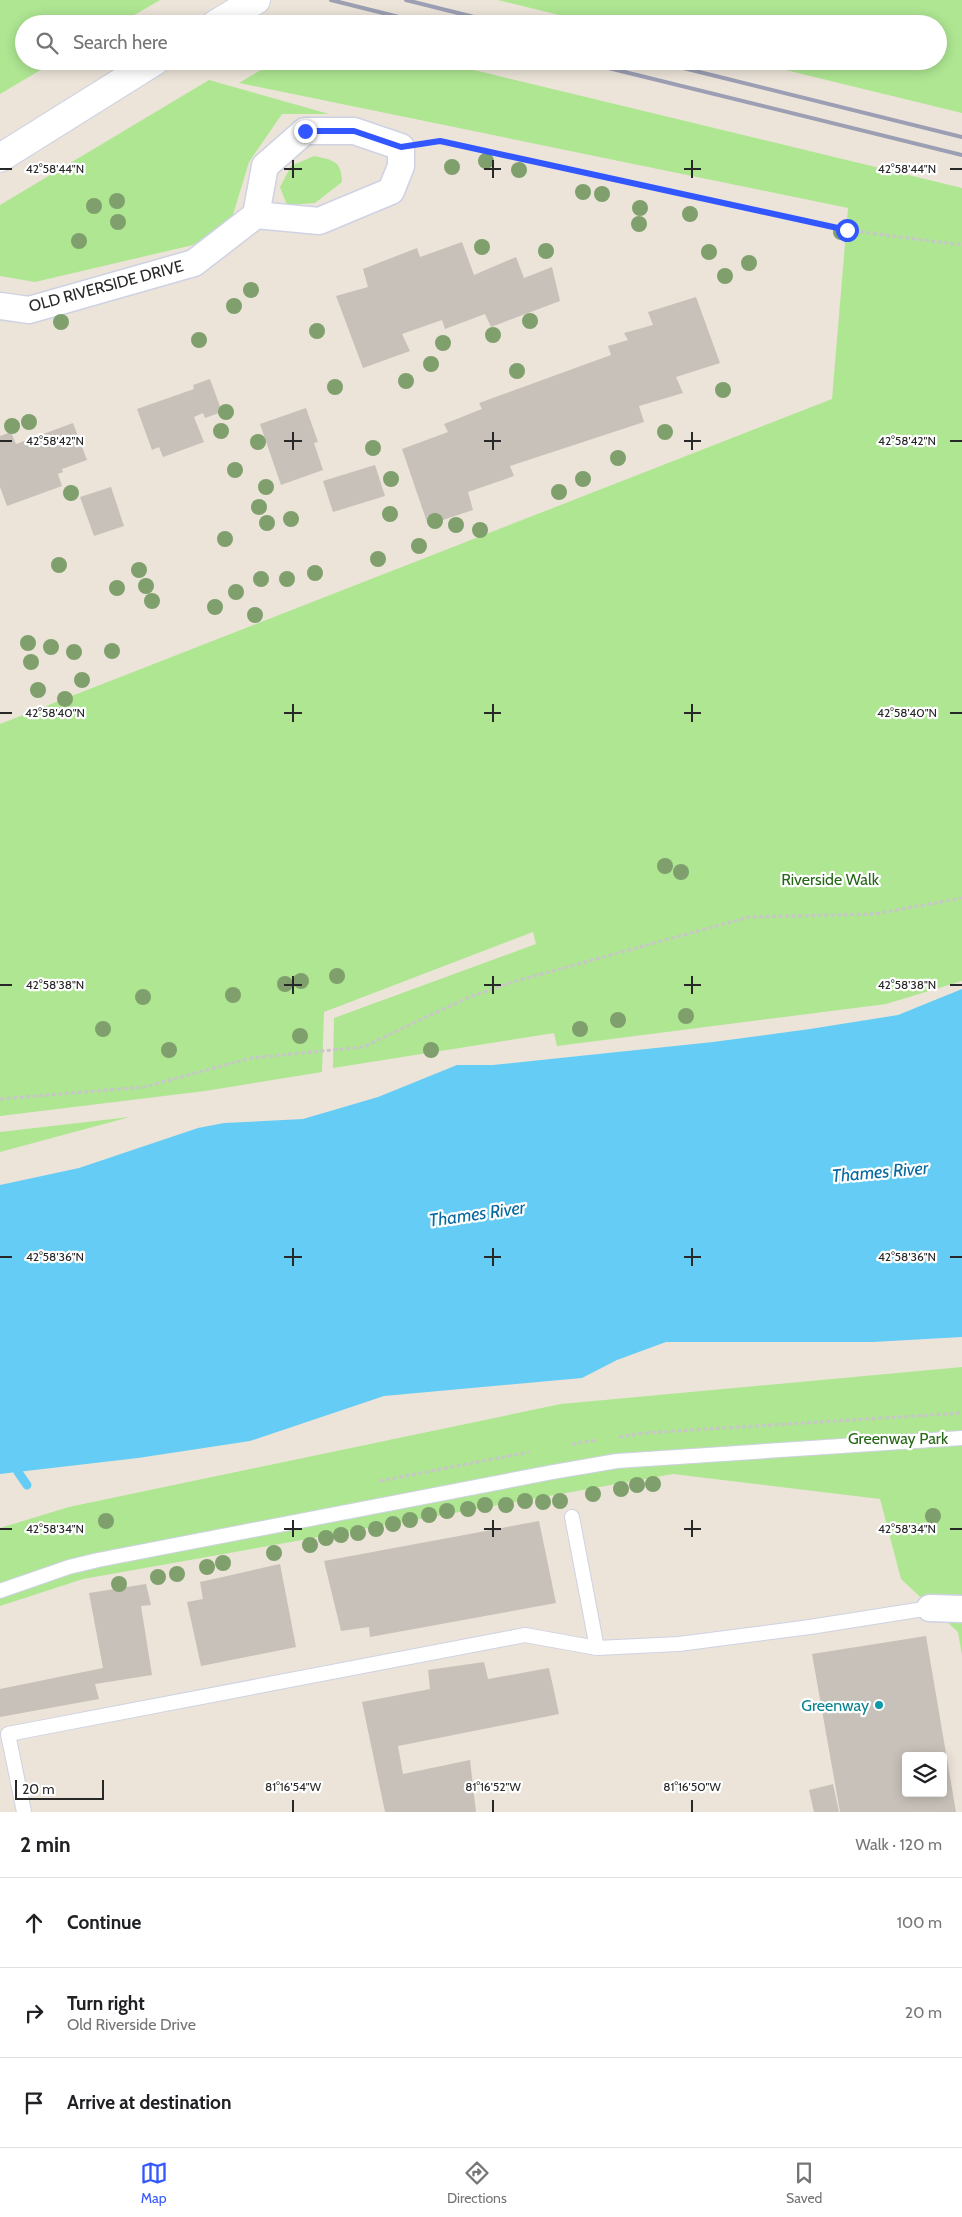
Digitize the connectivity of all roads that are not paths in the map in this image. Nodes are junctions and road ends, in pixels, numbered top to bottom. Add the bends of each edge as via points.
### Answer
1 (256, 0) edge
2 (231, 15) edge
3 (141, 70) edge
4 (0, 158) edge
5 (256, 215) junction
6 (0, 306) edge
7 (962, 1438) edge
8 (572, 1516) dead end
9 (0, 1591) edge
10 (930, 1608) joint
11 (962, 1609) edge
12 (596, 1648) junction
13 (24, 1812) edge

1 - 2 main road
3 - 4 main road
5 - 5 street via 319,221 391,191 401,166 401,147 354,131 305,131 266,166
5 - 6 street, OLD RIVERSIDE DRIVE via 194,263 29,310
7 - 9 lane via 598,1464 98,1560
8 - 12 lane
10 - 11 street
10 - 12 lane via 678,1644
12 - 13 lane via 525,1635 8,1734

